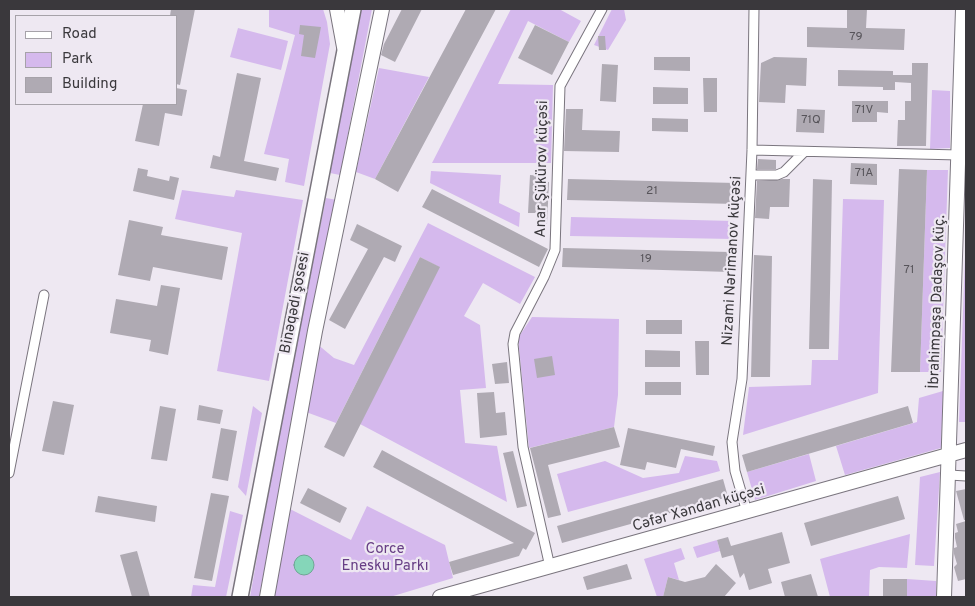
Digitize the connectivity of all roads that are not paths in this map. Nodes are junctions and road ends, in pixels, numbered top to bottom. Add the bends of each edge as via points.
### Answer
1 (337, 9) edge
2 (353, 9) edge
3 (382, 9) edge
4 (602, 9) edge
5 (754, 9) edge
6 (963, 9) edge
7 (345, 53) junction
8 (752, 150) junction
9 (804, 152) junction
10 (959, 155) junction
11 (751, 175) junction
12 (962, 249) edge
13 (44, 296) dead end
14 (966, 450) edge
15 (11, 452) edge
16 (949, 455) junction
17 (9, 473) edge
18 (949, 475) junction
19 (966, 476) edge
20 (747, 512) junction
21 (550, 567) junction
22 (240, 597) edge
23 (267, 597) edge
24 (440, 597) edge
25 (944, 597) edge

1 - 7 street
2 - 7 main road, Binəqədi şosesi
3 - 23 street via 316,330
4 - 21 street, Anar Şükürov küçəsi via 560,86 555,250 515,333 513,344 523,447
5 - 8 street, Nizami Nərimanov küçəsi
6 - 10 street, İbrahimpaşa Dadaşov küç.
7 - 22 main road, Binəqədi şosesi
8 - 9 street
8 - 11 street, Nizami Nərimanov küçəsi
9 - 10 street
9 - 11 street via 784,172
10 - 12 street, İbrahimpaşa Dadaşov küç.
11 - 20 street, Nizami Nərimanov küçəsi via 742,379 732,442 735,472
12 - 16 street, İbrahimpaşa Dadaşov küç.
13 - 15 street
14 - 16 street, Cəfər Xəndan küçəsi
15 - 17 street
16 - 18 street, İbrahimpaşa Dadaşov küç.
16 - 20 street, Cəfər Xəndan küçəsi
18 - 19 street
18 - 25 street, İbrahimpaşa Dadaşov küç.
20 - 21 street, Cəfər Xəndan küçəsi
21 - 24 street, Cəfər Xəndan küçəsi

